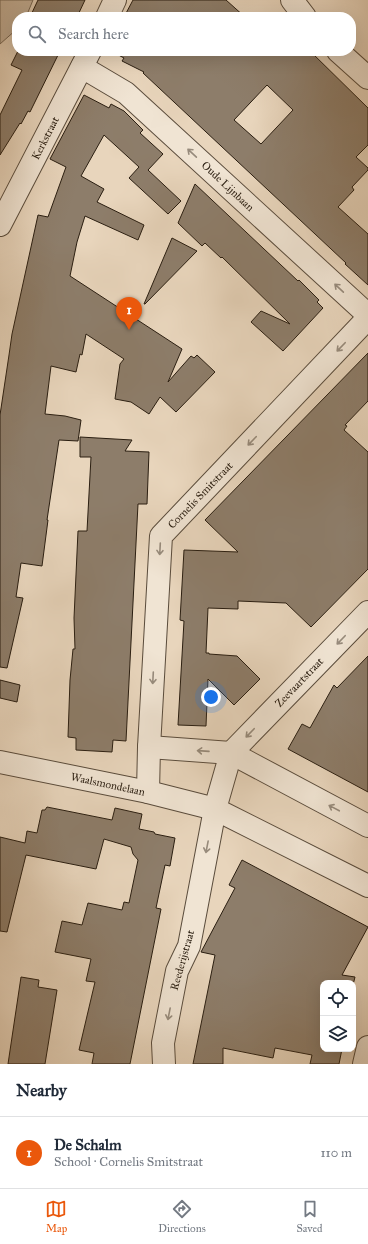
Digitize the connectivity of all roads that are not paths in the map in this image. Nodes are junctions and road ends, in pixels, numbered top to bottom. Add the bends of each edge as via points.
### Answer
1 (115, 0) edge
2 (292, 0) edge
3 (109, 12) edge
4 (301, 12) edge
5 (344, 56) edge
6 (86, 59) edge
7 (368, 78) edge
8 (0, 225) edge
9 (368, 315) edge
10 (368, 318) edge
11 (368, 612) edge
12 (149, 747) junction
13 (230, 753) junction
14 (0, 762) edge
15 (148, 792) junction
16 (214, 809) junction
17 (368, 826) edge
18 (368, 886) edge
19 (368, 1047) edge
20 (164, 1064) edge
21 (364, 1064) edge

1 - 3 street
2 - 4 street
5 - 7 street
6 - 8 street, Kerkstraat
9 -> 6 street, Oude Lijnbaan
10 -> 12 street, Cornelis Smitstraat via 161,536
11 -> 13 street, Zeevaartstraat
13 -> 12 street
12 - 15 street, Cornelis Smitstraat
13 - 16 street
17 -> 13 street
14 - 15 street, Waalsmondelaan
15 - 16 street, Waalsmondelaan
16 - 18 street, Waalsmondelaan
16 -> 20 street, Reederijstraat via 189,946 177,971 164,1036
19 - 21 street

